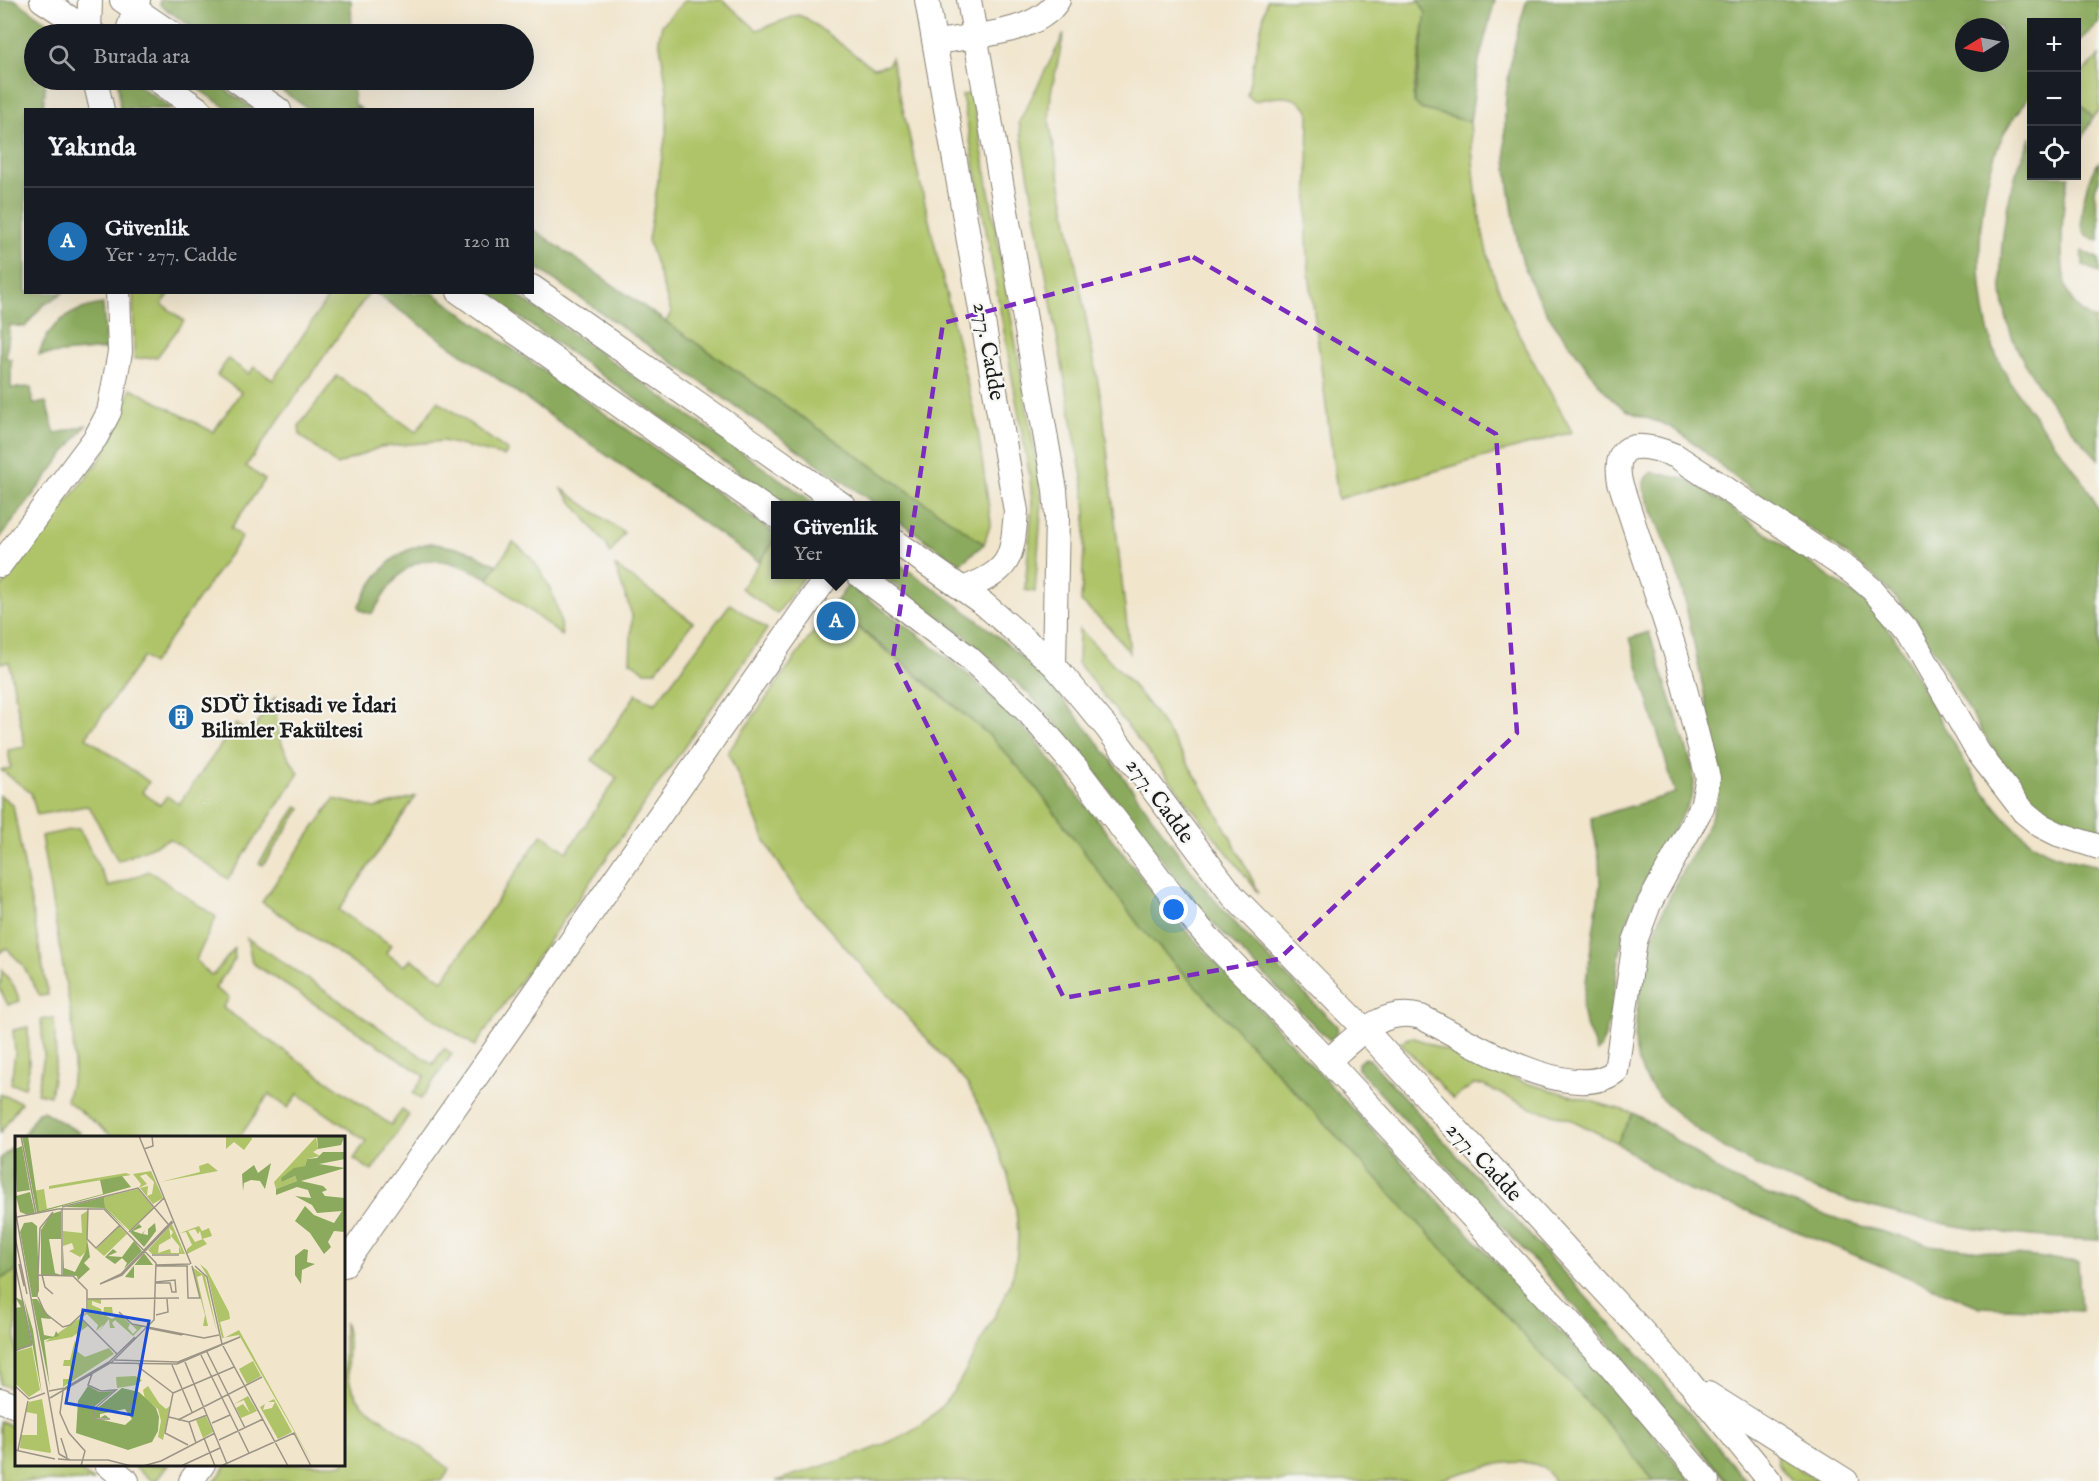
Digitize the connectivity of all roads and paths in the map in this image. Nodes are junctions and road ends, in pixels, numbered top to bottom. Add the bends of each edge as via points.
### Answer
1 (42, 0) edge
2 (90, 0) edge
3 (927, 0) edge
4 (969, 0) edge
5 (1058, 0) edge
6 (132, 3) edge
7 (77, 24) edge
8 (90, 24) edge
9 (129, 24) edge
10 (159, 24) edge
11 (975, 35) junction
12 (935, 42) junction
13 (98, 90) edge
14 (105, 90) edge
15 (171, 90) edge
16 (250, 90) edge
17 (102, 107) edge
18 (197, 108) edge
19 (276, 108) edge
20 (534, 288) edge
21 (118, 294) edge
22 (462, 294) edge
23 (837, 501) edge
24 (771, 512) edge
25 (900, 545) edge
26 (0, 565) edge
27 (825, 579) edge
28 (865, 579) edge
29 (963, 589) junction
30 (1054, 665) junction
31 (2099, 848) edge
32 (1365, 1030) junction
33 (1328, 1061) junction
34 (345, 1263) edge
35 (1689, 1382) junction
36 (0, 1400) edge
37 (15, 1406) edge
38 (109, 1466) edge
39 (202, 1466) edge
40 (127, 1481) edge
41 (191, 1481) edge
42 (1707, 1481) edge
43 (1770, 1481) edge
44 (1846, 1481) edge

1 - 7 street
2 - 8 street
3 - 12 street, 277. Cadde
4 - 11 street
5 - 11 street via 1032,23
6 - 9 street
6 - 10 street
11 - 12 street
11 - 30 street via 1055,490
12 - 29 street, 277. Cadde via 1016,511 1008,562 996,574
13 - 17 street
14 - 17 street
15 - 18 street
16 - 19 street
20 - 23 street
21 - 26 street via 120,352 115,391 106,419
22 - 24 street
25 - 29 street
27 - 34 street
28 - 33 street via 968,657 1029,713 1194,921
29 - 30 street, 277. Cadde
30 - 32 street, 277. Cadde via 1107,728 1233,896
31 - 32 street via 2049,829 2024,812 1978,752 1908,631 1892,609 1859,578 1676,456 1654,447 1632,448 1619,459 1620,482 1676,654 1708,778 1702,807 1649,904 1635,941 1616,1071 1594,1082 1547,1075 1519,1067 1410,1014 1387,1016
32 - 33 street
32 - 35 street, 277. Cadde
33 - 42 street via 1610,1366
35 - 43 street, 277. Cadde
35 - 44 street
36 - 37 street
38 - 40 street
39 - 41 street

